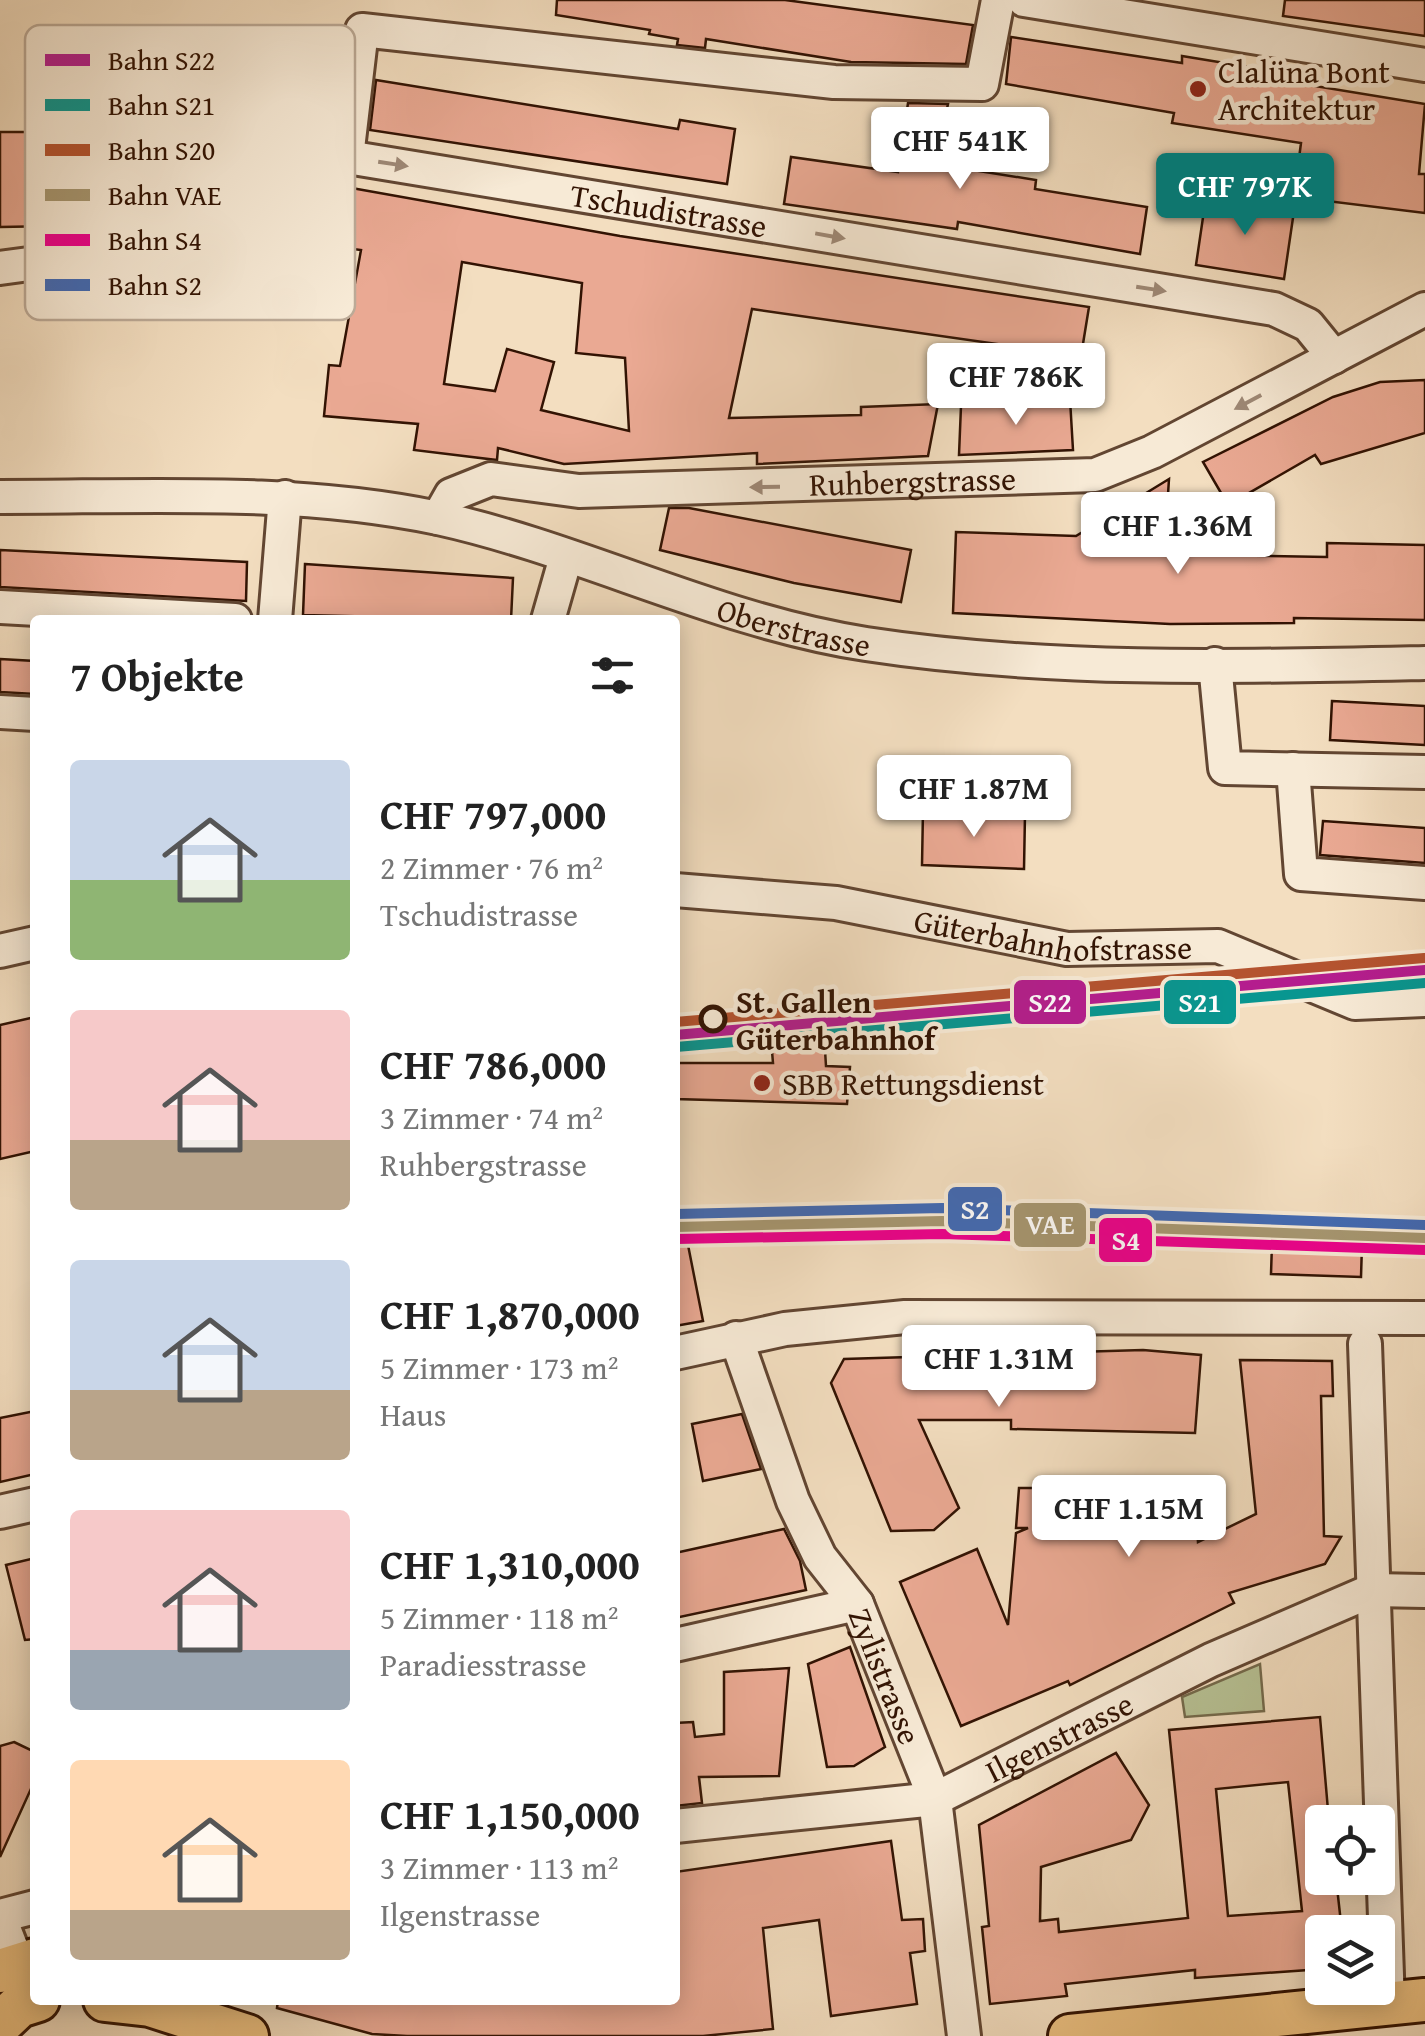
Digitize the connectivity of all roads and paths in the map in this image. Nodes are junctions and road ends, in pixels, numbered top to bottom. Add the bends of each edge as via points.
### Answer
1 (998, 0) edge
2 (1024, 0) edge
3 (1425, 65) edge
4 (355, 86) edge
5 (355, 158) edge
6 (25, 265) edge
7 (0, 268) edge
8 (1420, 316) edge
9 (1334, 356) junction
10 (0, 497) edge
11 (285, 497) junction
12 (438, 518) junction
13 (566, 557) junction
14 (0, 606) edge
15 (151, 615) edge
16 (274, 615) edge
17 (549, 615) edge
18 (1425, 663) edge
19 (1214, 664) junction
20 (0, 712) edge
21 (30, 714) edge
22 (1293, 768) junction
23 (1425, 772) edge
24 (1425, 883) edge
25 (680, 890) edge
26 (30, 945) edge
27 (0, 951) edge
28 (1425, 1000) edge
29 (1425, 1318) edge
30 (736, 1338) junction
31 (1365, 1344) dead end
32 (680, 1352) edge
33 (30, 1505) edge
34 (0, 1512) edge
35 (1373, 1590) junction
36 (1425, 1590) edge
37 (857, 1604) junction
38 (680, 1644) edge
39 (935, 1800) junction
40 (680, 1826) edge
41 (30, 1908) edge
42 (0, 1917) edge
43 (20, 1987) edge
44 (1407, 2002) edge
45 (152, 2005) edge
46 (246, 2036) edge
47 (964, 2036) edge
48 (1070, 2036) edge

1 - 4 street via 982,84 834,82 362,30
2 - 3 street
5 -> 9 street, Tschudistrasse via 1274,309 1308,324
6 - 7 street
8 - 9 street, Ruhbergstrasse
9 -> 12 street, Ruhbergstrasse via 1095,476 579,491 491,479 451,495
10 - 11 street, Oberstrasse
11 - 12 street, Oberstrasse
11 - 16 street
12 - 13 street, Oberstrasse
13 - 17 street
13 - 19 street, Oberstrasse via 765,622 864,644 1046,661
14 - 15 street
18 - 19 street, Oberstrasse
19 - 22 street via 1226,768
20 - 21 street
22 - 23 street
22 - 24 street via 1301,874
25 - 28 street, Güterbahnhofstrasse via 836,903 1067,949 1218,946 1356,1003
26 - 27 street
29 - 30 street via 962,1314 842,1320
30 - 32 street
30 - 37 street, Zylistrasse via 800,1515 820,1557
31 - 35 street
33 - 34 street
35 - 36 street, Ilgenstrasse
35 - 39 street, Ilgenstrasse via 1211,1660
35 - 44 street
37 - 38 street
37 - 39 street, Zylistrasse
39 - 40 street, Ilgenstrasse
39 - 47 street, Zylistrasse
41 - 42 street
42 - 43 street
44 - 48 main road
45 - 46 main road

